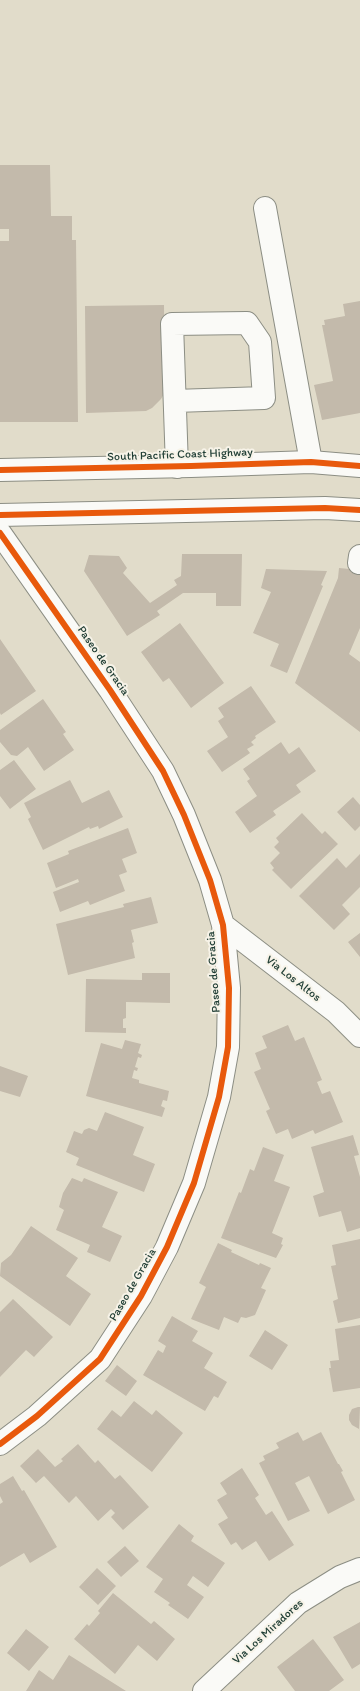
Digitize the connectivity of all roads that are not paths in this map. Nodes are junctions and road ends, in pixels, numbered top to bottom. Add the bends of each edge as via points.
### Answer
1 (265, 208) dead end
2 (175, 401) junction
3 (311, 462) junction
4 (360, 466) edge
5 (177, 467) junction
6 (0, 470) edge
7 (360, 510) edge
8 (0, 515) edge
9 (0, 532) edge
10 (360, 556) edge
11 (360, 563) edge
12 (223, 925) junction
13 (360, 1036) edge
14 (0, 1444) edge
15 (360, 1569) edge
16 (204, 1691) edge

1 - 3 main road
2 - 2 main road via 172,324 247,324 260,342 264,398
2 - 5 main road
3 - 4 main road, South Pacific Coast Highway
3 - 5 main road, South Pacific Coast Highway
5 - 6 main road, South Pacific Coast Highway
7 - 8 main road via 325,508
9 - 12 main road, Paseo de Gracia via 163,771 210,880
10 - 11 main road
12 - 13 main road, Via Los Altos via 336,1012
12 - 14 main road, Paseo de Gracia via 229,988 228,1047 209,1136 194,1183 167,1247 141,1296 100,1360 37,1416
15 - 16 main road, Via Los Miradores via 298,1603

